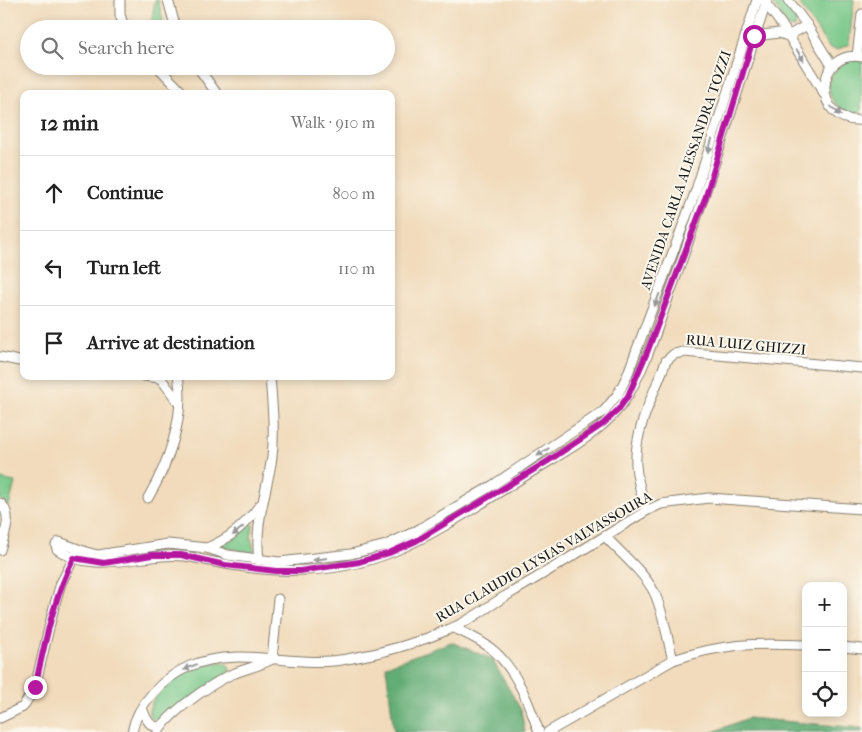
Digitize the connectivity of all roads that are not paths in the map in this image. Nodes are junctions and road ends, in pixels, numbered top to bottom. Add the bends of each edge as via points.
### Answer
1 (120, 0) edge
2 (168, 0) edge
3 (788, 0) edge
4 (763, 1) edge
5 (862, 14) edge
6 (122, 20) edge
7 (174, 20) edge
8 (807, 25) junction
9 (754, 36) junction
10 (788, 36) junction
11 (860, 56) edge
12 (832, 66) junction
13 (166, 75) edge
14 (203, 75) edge
15 (180, 90) edge
16 (214, 90) edge
17 (824, 94) junction
18 (858, 120) edge
19 (862, 129) edge
20 (0, 357) edge
21 (20, 361) edge
22 (862, 368) edge
23 (161, 380) edge
24 (177, 380) edge
25 (270, 380) edge
26 (179, 403) junction
27 (148, 498) dead end
28 (2, 505) edge
29 (260, 505) junction
30 (862, 509) edge
31 (646, 511) junction
32 (605, 536) junction
33 (207, 548) junction
34 (78, 549) junction
35 (0, 550) edge
36 (74, 558) junction
37 (259, 560) junction
38 (278, 599) dead end
39 (454, 628) junction
40 (802, 645) edge
41 (847, 647) edge
42 (862, 649) edge
43 (221, 658) junction
44 (272, 660) junction
45 (673, 660) junction
46 (229, 675) junction
47 (142, 708) junction
48 (0, 718) edge
49 (160, 729) edge
50 (132, 732) edge
51 (539, 732) edge
52 (548, 732) edge

1 - 6 street
2 - 7 street
3 - 8 street
4 - 9 street, AVENIDA CARLA ALESSANDRA TOZZI
4 - 10 street
4 -> 37 street, AVENIDA CARLA ALESSANDRA TOZZI via 627,376 604,411 493,485 416,531 386,544 351,554 310,560
5 - 11 street
8 - 10 street
8 - 12 street
9 - 10 street via 779,33
9 - 36 street, AVENIDA CARLA ALESSANDRA TOZZI via 705,199 648,350 628,396 603,424 416,541 359,562 300,571 276,571 225,565 181,555 152,555 104,563
10 -> 17 street
11 - 12 street via 840,60
12 - 17 street via 824,84
13 - 15 street
14 - 16 street
17 -> 18 street via 835,112
18 - 19 street
20 - 21 street
22 - 31 street, RUA LUIZ GHIZZI via 684,352 674,354 666,361 637,446 636,465
23 - 26 street
24 - 26 street
25 - 29 street via 274,427 267,484
26 - 27 street via 164,465
28 - 35 street via 8,517
29 -> 33 street via 239,530
29 - 37 street
30 - 31 street, RUA CLAUDIO LYSIAS VALVASSOURA via 709,498 661,504
31 - 32 street, RUA CLAUDIO LYSIAS VALVASSOURA
32 - 39 street, RUA CLAUDIO LYSIAS VALVASSOURA
32 - 45 street via 653,591
33 - 34 street, AVENIDA CARLA ALESSANDRA TOZZI via 168,544 98,554
33 - 37 street, AVENIDA CARLA ALESSANDRA TOZZI via 228,556
34 - 36 street
34 - 36 street, AVENIDA CARLA ALESSANDRA TOZZI via 62,542 56,545 57,549
36 - 48 street via 54,606 35,687 23,707
38 - 44 street
39 - 44 street, RUA CLAUDIO LYSIAS VALVASSOURA via 401,647 346,660 323,663
39 - 51 street via 494,651 513,674
40 - 45 street via 733,644
41 - 42 street
43 - 44 street, RUA CLAUDIO LYSIAS VALVASSOURA via 263,657
43 - 46 street via 231,667
43 -> 47 street, RUA CLAUDIO LYSIAS VALVASSOURA via 190,666 172,676
44 - 46 street, RUA CLAUDIO LYSIAS VALVASSOURA
45 - 52 street
46 - 49 street, RUA CLAUDIO LYSIAS VALVASSOURA via 183,707
47 - 49 street via 147,721
47 - 50 street, RUA CLAUDIO LYSIAS VALVASSOURA

